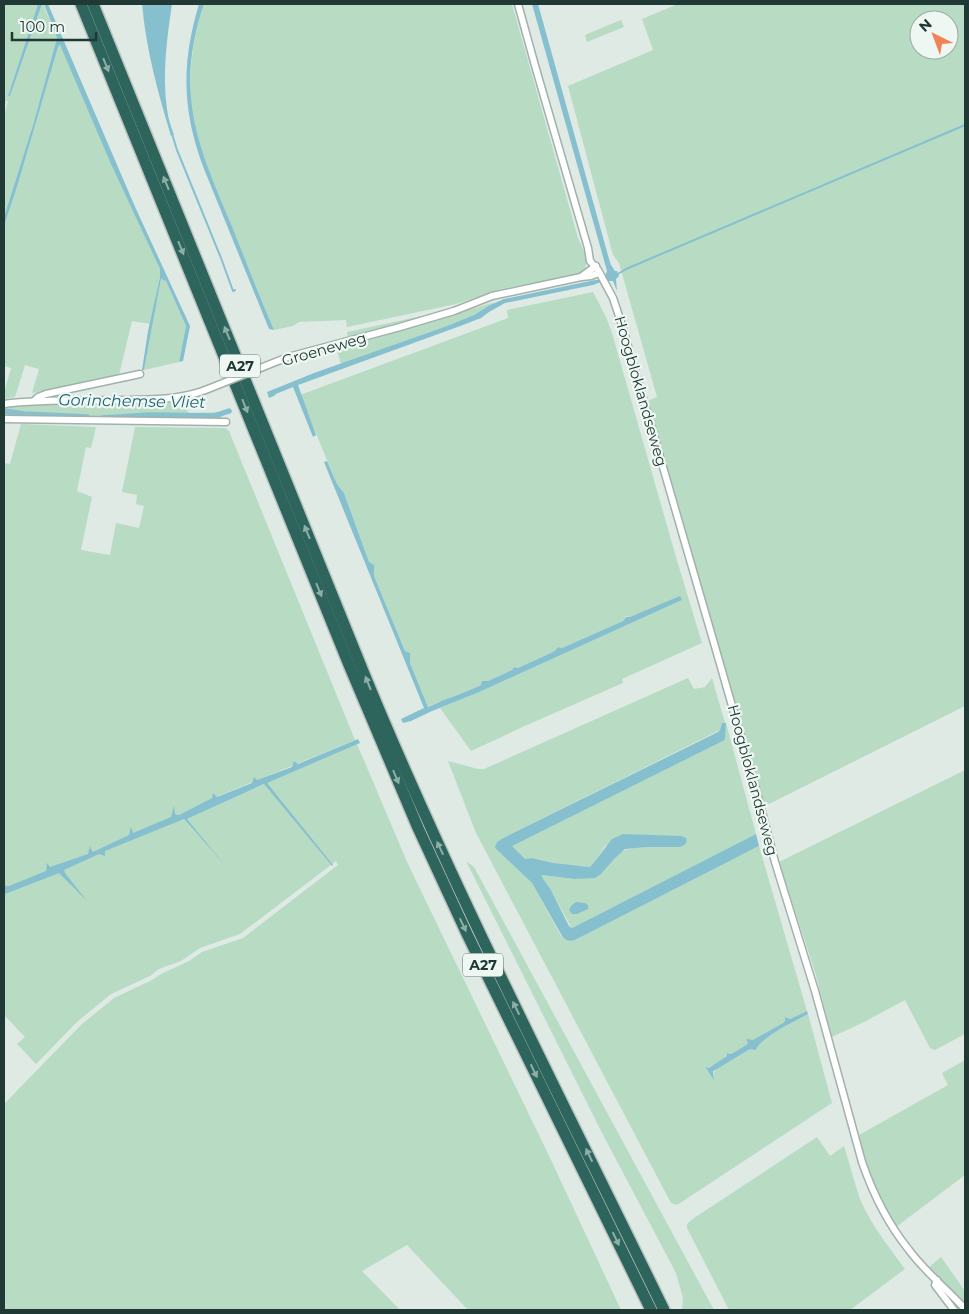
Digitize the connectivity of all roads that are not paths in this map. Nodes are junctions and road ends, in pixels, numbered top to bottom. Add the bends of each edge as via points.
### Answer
1 (81, 4) edge
2 (93, 4) edge
3 (518, 4) edge
4 (599, 272) junction
5 (140, 374) dead end
6 (34, 401) junction
7 (4, 404) edge
8 (4, 419) edge
9 (226, 422) dead end
10 (610, 1199) junction
11 (937, 1280) junction
12 (965, 1309) edge
13 (651, 1310) edge
14 (664, 1310) edge
15 (673, 1310) edge
16 (954, 1310) edge

1 -> 13 highway, A27 via 418,828
10 -> 2 highway, A27 via 460,892 400,760
3 - 4 street, Hoogbloklandseweg via 590,260
4 - 6 street, Groeneweg, bridge via 492,296 445,314 288,357 183,397
4 - 11 street, Hoogbloklandseweg via 621,322 862,1162 881,1208 897,1235
5 - 6 street, Groeneweg via 46,394
6 - 7 street, Groeneweg
8 - 9 street
10 - 14 highway, A27
10 - 15 highway, A27
11 - 12 street, Hoogbloklandseweg
11 - 16 street, Hoogbloklandseweg via 935,1285

